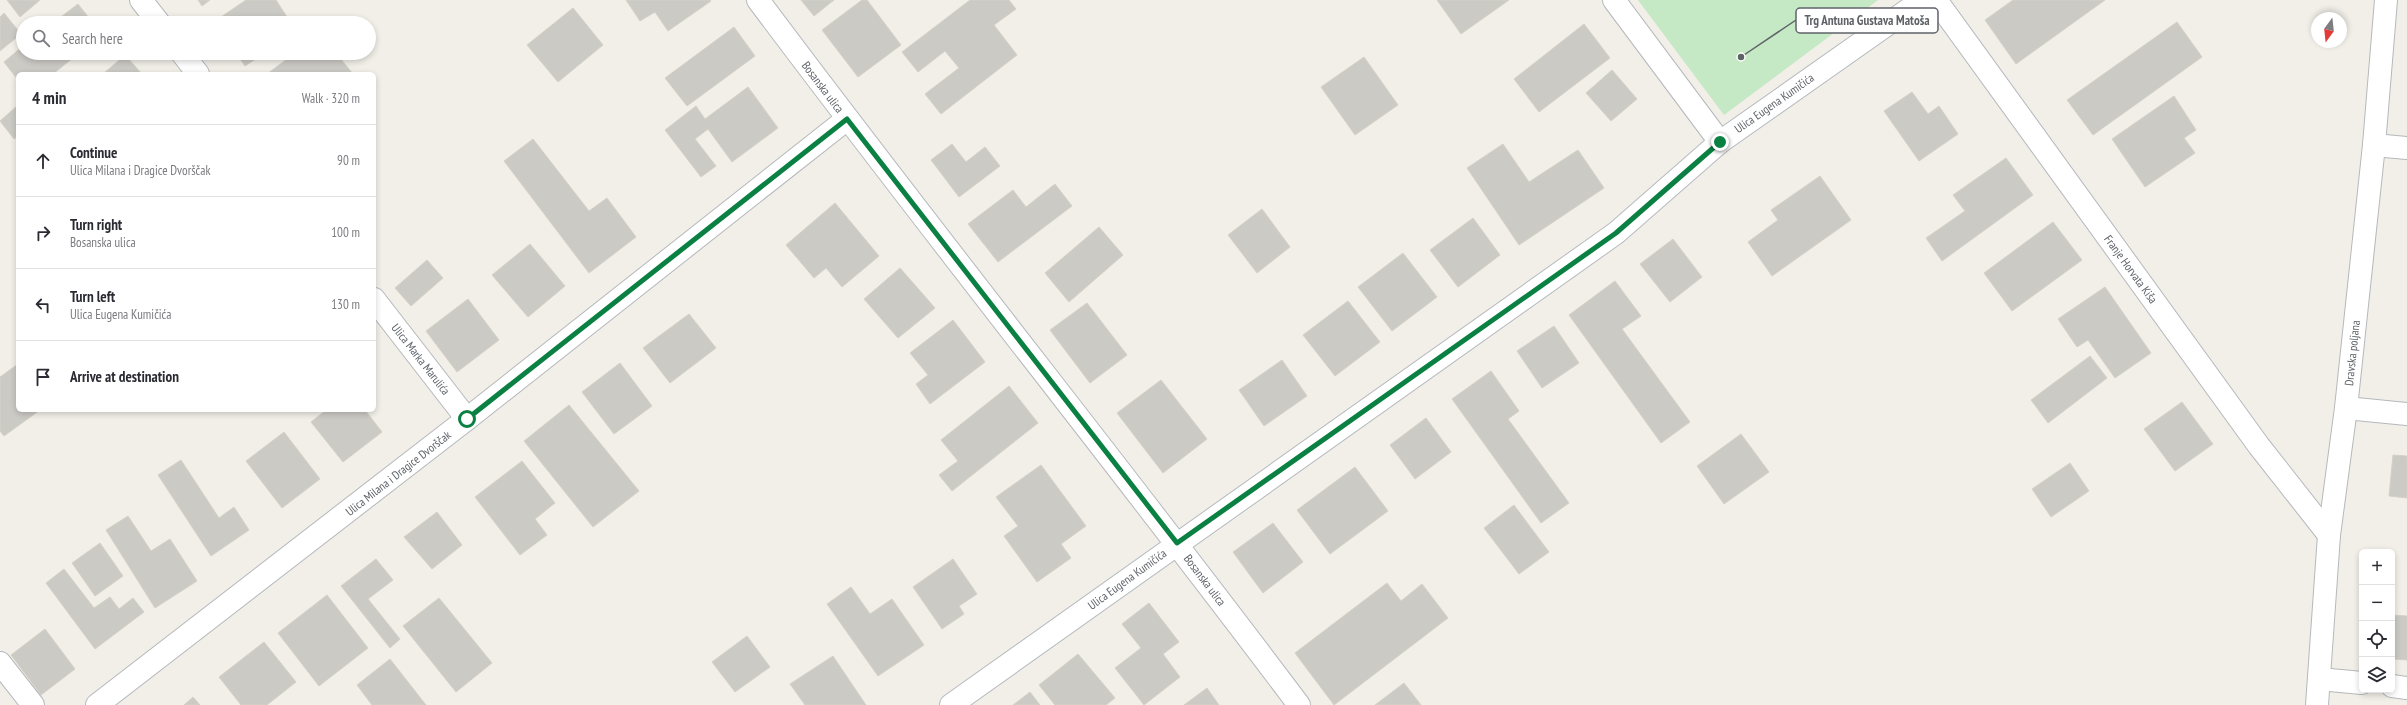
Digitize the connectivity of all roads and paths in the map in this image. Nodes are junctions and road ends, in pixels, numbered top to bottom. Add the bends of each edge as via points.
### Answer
1 (141, 0) edge
2 (758, 0) edge
3 (1614, 0) edge
4 (1922, 0) edge
5 (1936, 0) edge
6 (2386, 0) edge
7 (154, 16) edge
8 (187, 60) edge
9 (196, 72) edge
10 (847, 119) junction
11 (1720, 142) junction
12 (2374, 145) junction
13 (2407, 148) edge
14 (376, 302) edge
15 (2346, 408) junction
16 (2407, 414) edge
17 (467, 419) junction
18 (2329, 535) junction
19 (1177, 543) junction
20 (0, 663) edge
21 (2319, 679) junction
22 (2359, 683) edge
23 (2395, 686) edge
24 (2407, 688) edge
25 (33, 705) edge
26 (97, 705) edge
27 (951, 705) edge
28 (1299, 705) edge
29 (2316, 705) edge

1 - 7 street
2 - 10 street, Bosanska ulica
3 - 11 street
4 - 11 street, Ulica Eugena Kumičića
5 - 18 street, Franje Horvata Kiša via 2259,446
6 - 12 street, Dravska poljana
8 - 9 street
10 - 17 street, Ulica Milana i Dragice Dvorščak
10 - 19 street, Bosanska ulica
11 - 19 street, Ulica Eugena Kumičića via 1616,233
12 - 13 street
12 - 15 street, Dravska poljana
14 - 17 street, Ulica Marka Marulića
15 - 16 street
15 - 18 street, Dravska poljana
17 - 26 street, Ulica Milana i Dragice Dvorščak
18 - 21 street, Dravska poljana
19 - 27 street, Ulica Eugena Kumičića
19 - 28 street, Bosanska ulica
20 - 25 street
21 - 22 street
21 - 29 street, Dravska poljana
23 - 24 street

